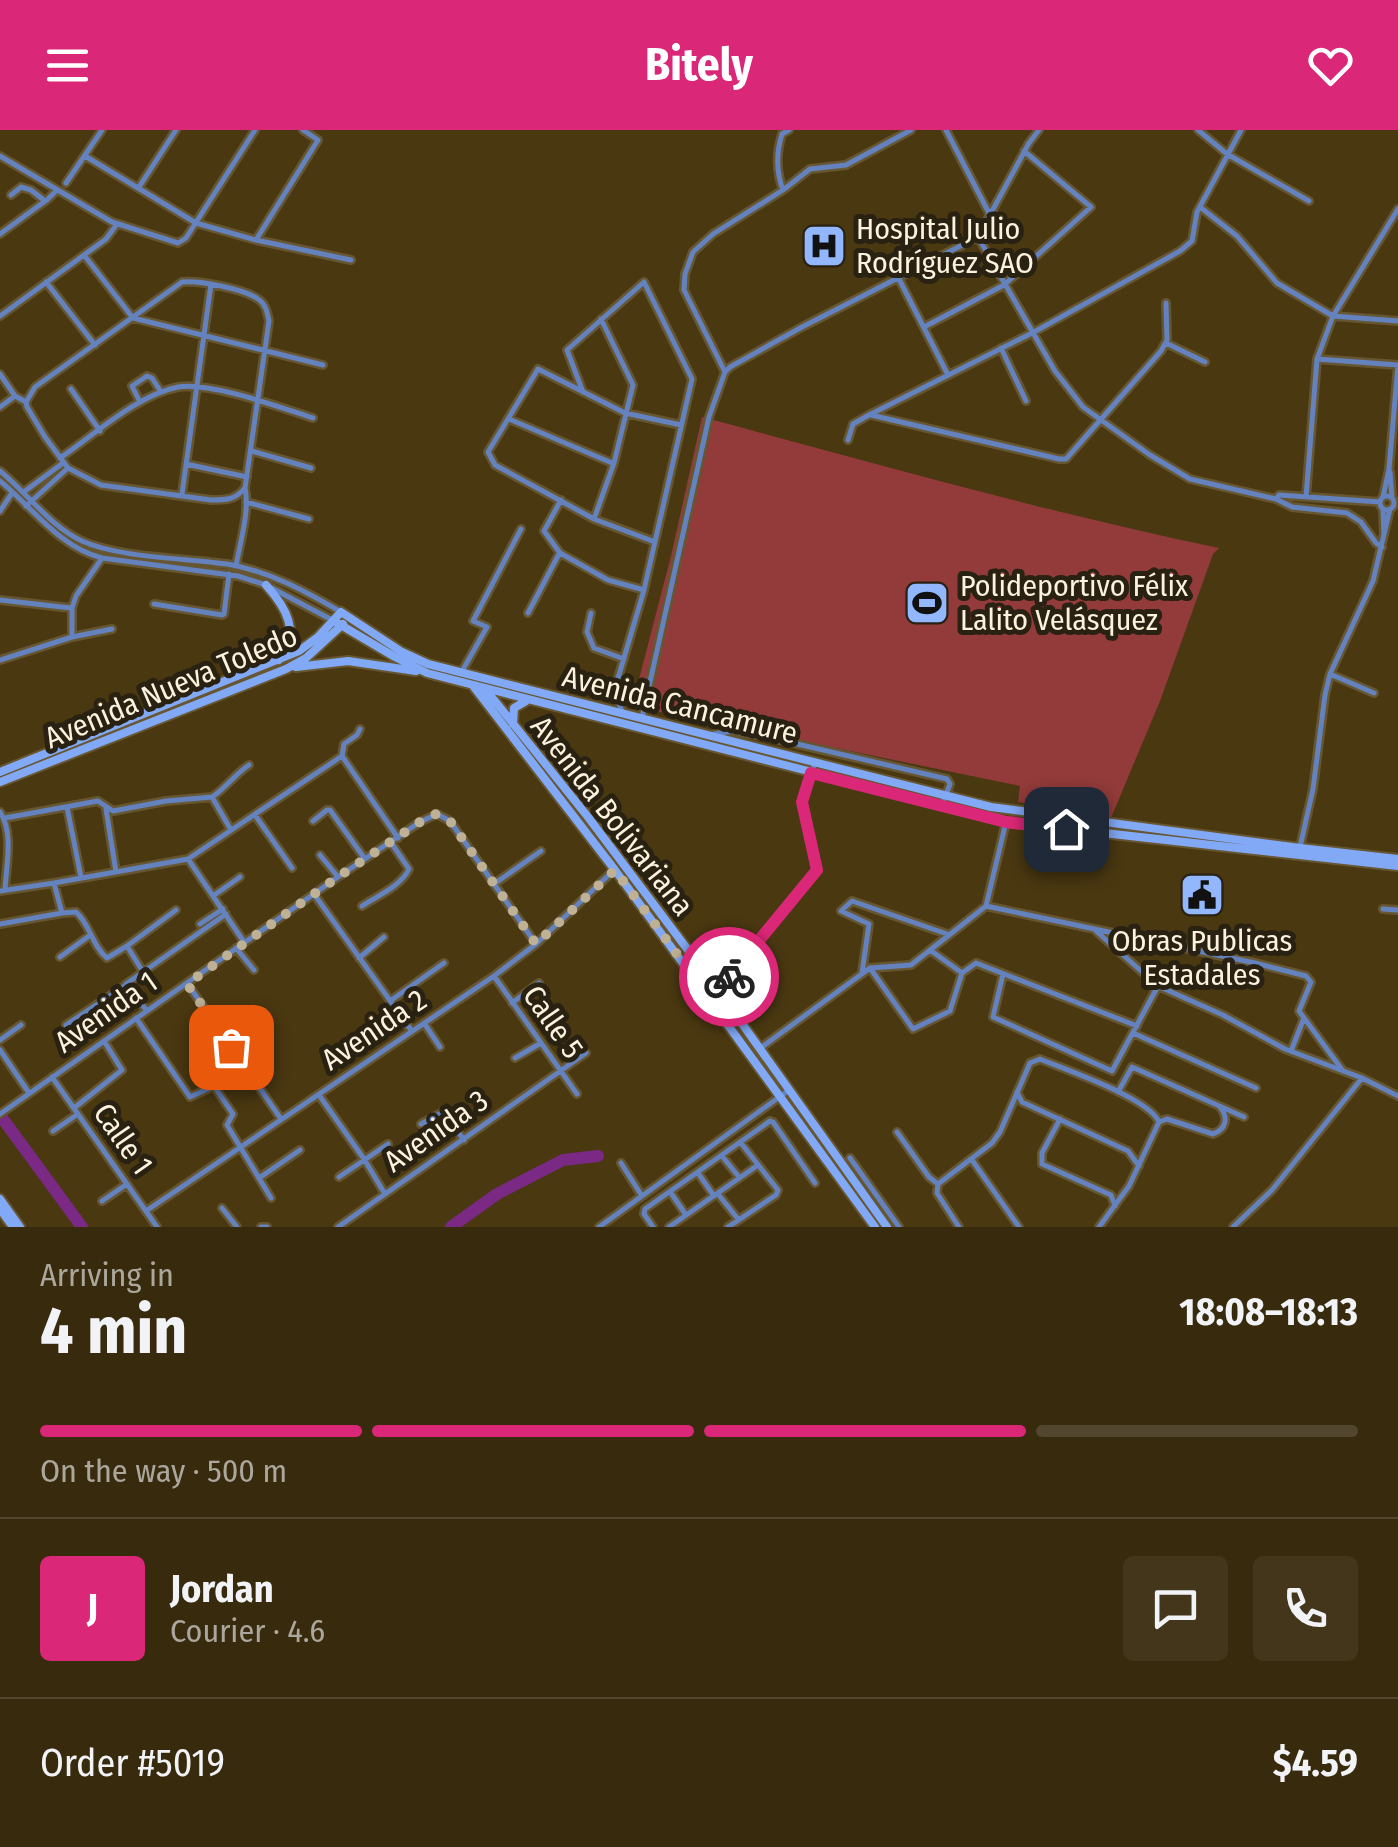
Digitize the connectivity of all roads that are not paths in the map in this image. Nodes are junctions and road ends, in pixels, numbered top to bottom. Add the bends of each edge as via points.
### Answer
1 (102, 130) edge
2 (176, 130) edge
3 (255, 130) edge
4 (303, 130) edge
5 (789, 130) edge
6 (911, 130) edge
7 (946, 130) edge
8 (1039, 130) edge
9 (1198, 130) edge
10 (1241, 130) edge
11 (1024, 151) junction
12 (1228, 154) junction
13 (0, 156) edge
14 (85, 156) junction
15 (66, 183) dead end
16 (139, 187) junction
17 (57, 190) junction
18 (783, 190) junction
19 (11, 195) dead end
20 (45, 201) junction
21 (1309, 201) dead end
22 (1200, 207) junction
23 (1398, 208) edge
24 (990, 214) junction
25 (196, 223) junction
26 (117, 224) junction
27 (0, 234) edge
28 (978, 237) junction
29 (256, 240) junction
30 (84, 255) junction
31 (351, 260) dead end
32 (899, 278) junction
33 (46, 282) junction
34 (212, 284) junction
35 (1004, 285) junction
36 (1166, 303) dead end
37 (1, 313) edge
38 (1333, 316) junction
39 (133, 318) junction
40 (601, 319) junction
41 (1398, 321) edge
42 (924, 328) junction
43 (1034, 332) junction
44 (204, 336) junction
45 (1166, 343) junction
46 (95, 344) junction
47 (1001, 348) junction
48 (264, 350) junction
49 (1317, 359) junction
50 (1205, 362) dead end
51 (324, 365) dead end
52 (1398, 365) edge
53 (725, 372) junction
54 (0, 374) edge
55 (948, 374) junction
56 (196, 386) junction
57 (70, 389) dead end
58 (161, 392) junction
59 (583, 392) junction
60 (16, 396) junction
61 (258, 400) junction
62 (26, 402) junction
63 (140, 402) junction
64 (1026, 402) dead end
65 (0, 406) edge
66 (624, 412) junction
67 (868, 415) junction
68 (313, 418) dead end
69 (509, 418) junction
70 (1101, 420) junction
71 (682, 425) junction
72 (100, 431) junction
73 (1395, 433) edge
74 (848, 440) dead end
75 (252, 451) junction
76 (64, 463) junction
77 (614, 463) junction
78 (186, 464) junction
79 (311, 468) dead end
80 (0, 471) edge
81 (248, 477) junction
82 (0, 481) edge
83 (39, 482) junction
84 (245, 488) junction
85 (44, 489) junction
86 (25, 492) junction
87 (12, 493) junction
88 (182, 495) junction
89 (1306, 497) junction
90 (18, 498) junction
91 (32, 499) junction
92 (1276, 499) junction
93 (561, 500) junction
94 (246, 502) junction
95 (1389, 503) edge
96 (26, 506) junction
97 (0, 511) edge
98 (308, 519) dead end
99 (594, 519) junction
100 (521, 528) dead end
101 (655, 542) junction
102 (1382, 546) junction
103 (560, 553) junction
104 (102, 558) junction
105 (236, 566) junction
106 (228, 574) junction
107 (266, 585) junction
108 (644, 590) junction
109 (0, 600) edge
110 (154, 604) dead end
111 (72, 608) junction
112 (528, 613) dead end
113 (591, 613) dead end
114 (345, 615) junction
115 (338, 623) junction
116 (112, 629) dead end
117 (72, 636) junction
118 (624, 659) junction
119 (0, 660) edge
120 (277, 662) junction
121 (286, 668) junction
122 (427, 672) junction
123 (1330, 674) junction
124 (469, 678) junction
125 (485, 689) junction
126 (1374, 693) dead end
127 (530, 701) junction
128 (624, 714) junction
129 (642, 719) junction
130 (513, 724) junction
131 (360, 729) dead end
132 (684, 735) junction
133 (708, 736) junction
134 (342, 756) junction
135 (815, 762) junction
136 (249, 765) dead end
137 (0, 772) edge
138 (811, 773) junction
139 (0, 782) edge
140 (945, 795) junction
141 (212, 797) junction
142 (68, 806) junction
143 (106, 806) junction
144 (942, 806) junction
145 (2, 815) edge
146 (255, 816) junction
147 (1056, 817) junction
148 (313, 821) dead end
149 (1006, 822) junction
150 (1054, 828) junction
151 (232, 831) junction
152 (398, 838) junction
153 (391, 842) junction
154 (541, 851) dead end
155 (1300, 852) junction
156 (320, 854) dead end
157 (619, 858) junction
158 (188, 859) junction
159 (365, 860) junction
160 (1398, 863) edge
161 (292, 868) dead end
162 (615, 870) junction
163 (628, 870) junction
164 (116, 872) junction
165 (240, 877) dead end
166 (338, 877) junction
167 (81, 878) junction
168 (54, 884) junction
169 (494, 884) junction
170 (3, 890) edge
171 (314, 894) junction
172 (213, 896) junction
173 (362, 906) dead end
174 (986, 906) junction
175 (1383, 909) dead end
176 (176, 910) dead end
177 (1398, 910) edge
178 (62, 912) junction
179 (224, 912) junction
180 (0, 924) edge
181 (200, 924) dead end
182 (1094, 929) junction
183 (949, 935) junction
184 (90, 936) junction
185 (384, 937) dead end
186 (244, 942) junction
187 (536, 944) junction
188 (127, 946) junction
189 (236, 948) junction
190 (930, 950) junction
191 (60, 956) dead end
192 (359, 958) junction
193 (444, 963) dead end
194 (870, 968) junction
195 (254, 970) dead end
196 (142, 972) junction
197 (962, 973) junction
198 (862, 974) junction
199 (1003, 974) junction
200 (494, 976) junction
201 (539, 983) dead end
202 (126, 984) junction
203 (187, 984) junction
204 (1158, 986) junction
205 (718, 990) junction
206 (710, 999) junction
207 (390, 1002) junction
208 (512, 1003) junction
209 (147, 1010) junction
210 (136, 1018) junction
211 (1304, 1018) junction
212 (424, 1023) junction
213 (20, 1025) dead end
214 (66, 1025) dead end
215 (1135, 1030) junction
216 (253, 1031) dead end
217 (411, 1031) junction
218 (0, 1040) edge
219 (104, 1041) junction
220 (541, 1043) junction
221 (231, 1047) junction
222 (440, 1047) dead end
223 (760, 1049) junction
224 (0, 1050) edge
225 (1291, 1051) junction
226 (586, 1053) dead end
227 (515, 1058) dead end
228 (1343, 1071) junction
229 (560, 1072) junction
230 (52, 1077) junction
231 (1362, 1078) junction
232 (1256, 1088) dead end
233 (789, 1090) junction
234 (29, 1092) junction
235 (1017, 1092) junction
236 (1118, 1092) junction
237 (577, 1094) dead end
238 (318, 1095) junction
239 (780, 1096) junction
240 (1398, 1096) edge
241 (1022, 1102) junction
242 (1215, 1104) junction
243 (1012, 1105) junction
244 (76, 1111) junction
245 (1, 1113) edge
246 (1244, 1118) dead end
247 (1060, 1119) junction
248 (280, 1120) junction
249 (1159, 1122) junction
250 (421, 1124) dead end
251 (53, 1131) dead end
252 (897, 1132) dead end
253 (464, 1140) junction
254 (741, 1142) junction
255 (388, 1144) dead end
256 (240, 1147) junction
257 (300, 1150) dead end
258 (1146, 1150) junction
259 (1132, 1154) junction
260 (722, 1156) junction
261 (850, 1158) dead end
262 (364, 1159) junction
263 (972, 1160) junction
264 (621, 1163) dead end
265 (758, 1165) junction
266 (1138, 1166) junction
267 (698, 1173) junction
268 (339, 1177) dead end
269 (259, 1178) junction
270 (740, 1178) junction
271 (814, 1183) dead end
272 (127, 1184) junction
273 (938, 1184) junction
274 (671, 1193) junction
275 (385, 1194) junction
276 (716, 1195) junction
277 (642, 1196) junction
278 (271, 1198) dead end
279 (0, 1199) edge
280 (102, 1201) dead end
281 (1115, 1206) junction
282 (222, 1208) dead end
283 (0, 1209) edge
284 (146, 1211) junction
285 (686, 1215) junction
286 (739, 1219) junction
287 (17, 1227) edge
288 (157, 1227) edge
289 (237, 1227) edge
290 (338, 1227) edge
291 (599, 1227) edge
292 (653, 1227) edge
293 (669, 1227) edge
294 (728, 1227) edge
295 (875, 1227) edge
296 (887, 1227) edge
297 (899, 1227) edge
298 (959, 1227) edge
299 (1019, 1227) edge
300 (1099, 1227) edge
301 (1233, 1227) edge

1 - 14 street
2 - 16 street
3 - 25 street
4 - 29 street via 318,140
5 - 18 street via 782,134 777,160
6 - 18 street via 846,164 810,170
7 - 24 street
8 - 11 street
9 - 12 street
10 - 12 street
11 - 24 street
11 - 35 street via 1090,207
12 - 21 street
12 - 22 street
13 - 17 street
14 - 15 street
14 - 16 street
16 - 25 street
17 - 20 street
17 - 26 street
18 - 53 street via 713,234 688,261 684,290
19 - 20 street via 26,188
20 - 27 street
22 - 38 street via 1277,283
22 - 43 street via 1192,241 1180,251
23 - 38 street
24 - 28 street
25 - 26 street via 178,243
25 - 29 street
26 - 30 street
28 - 32 street
28 - 35 street
29 - 31 street
30 - 33 street
30 - 39 street
32 - 42 street
32 - 53 street
33 - 37 street
33 - 46 street
34 - 39 street via 182,282
34 - 44 street
34 - 48 street via 262,303 269,321
35 - 42 street
35 - 43 street
36 - 45 street
38 - 41 street
38 - 49 street
39 - 44 street
39 - 46 street
40 - 59 street via 567,350
40 - 66 street via 633,385
40 - 71 street via 644,282 692,378
42 - 55 street
43 - 47 street
43 - 70 street via 1067,387
44 - 48 street
44 - 56 street
45 - 50 street
45 - 70 street
46 - 62 street via 35,387
47 - 55 street
47 - 64 street
48 - 51 street
48 - 61 street
49 - 52 street
49 - 89 street
52 - 73 street
53 - 129 street
54 - 60 street
55 - 67 street
56 - 58 street
56 - 61 street
56 - 78 street
57 - 72 street
58 - 63 street
58 - 63 street via 147,376 132,386
59 - 66 street
59 - 69 street via 538,369
60 - 62 street
60 - 65 street
61 - 68 street
61 - 75 street
62 - 76 street
63 - 72 street
66 - 71 street
66 - 77 street
67 - 70 street via 1059,459
67 - 74 street via 853,424
69 - 77 street
69 - 93 street via 488,452 495,465
70 - 92 street via 1190,479
71 - 101 street
72 - 76 street
73 - 95 street
75 - 79 street
75 - 81 street
76 - 83 street
76 - 85 street
76 - 88 street via 100,485
77 - 99 street
78 - 81 street
78 - 88 street
80 - 86 street, Avenida Cancamure
81 - 84 street
82 - 87 street
83 - 85 street
83 - 86 street
84 - 88 street via 229,500
84 - 94 street
85 - 91 street
86 - 90 street
86 - 91 street, Avenida Cancamure
87 - 90 street
87 - 97 street
89 - 92 street
89 - 95 street
90 - 96 street
91 - 96 street
91 - 105 street, Avenida Cancamure via 80,540 106,549
92 - 102 street via 1347,513
93 - 99 street
93 - 103 street via 544,531
94 - 98 street
94 - 105 street
95 - 102 street
96 - 104 street via 82,553
99 - 101 street
100 - 124 street via 474,621 487,627
101 - 108 street
102 - 123 street via 1373,582
103 - 108 street via 608,580
103 - 112 street
104 - 106 street, Avenida Cancamure
104 - 111 street
105 - 114 street, Avenida Cancamure via 267,574
106 - 107 street, Avenida Cancamure
106 - 110 street via 222,615
107 - 115 street, Avenida Cancamure
107 - 120 main road via 289,621
108 - 118 street
109 - 111 street
111 - 117 street
113 - 118 street via 587,632 594,648
114 - 115 main road, Avenida Nueva Toledo
114 - 124 main road, Avenida Cancamure via 402,652
115 - 120 main road, Avenida Nueva Toledo
115 - 121 main road, Avenida Nueva Toledo via 306,658
115 - 122 main road, Avenida Cancamure
116 - 117 street
117 - 119 street
118 - 128 street via 616,685
120 - 137 main road, Avenida Nueva Toledo
121 - 122 main road via 348,661
121 - 139 main road, Avenida Nueva Toledo
122 - 124 main road, Avenida Cancamure
123 - 126 street
123 - 155 street
124 - 125 main road, Avenida Bolivariana
124 - 128 main road, Avenida Cancamure
124 - 162 main road, Avenida Bolivariana
125 - 127 main road, Avenida Cancamure
125 - 130 main road, Avenida Bolivariana
127 - 130 main road via 514,708
127 - 132 main road, Avenida Cancamure
128 - 129 main road, Avenida Cancamure
129 - 132 main road, Avenida Cancamure
130 - 157 main road, Avenida Bolivariana
131 - 134 street
132 - 133 main road, Avenida Cancamure
132 - 138 main road, Avenida Cancamure
133 - 135 main road, Avenida Cancamure
133 - 140 street via 763,736 947,779
134 - 146 street
134 - 152 street
135 - 138 street
135 - 140 main road, Avenida Cancamure
136 - 141 street
138 - 144 main road, Avenida Cancamure
138 - 205 street via 802,802 817,870
140 - 144 street
140 - 147 main road, Avenida Cancamure
141 - 143 street via 114,811
141 - 151 street
142 - 143 street
142 - 145 street
142 - 167 street
143 - 164 street
144 - 149 main road, Avenida Cancamure
145 - 170 street via 8,840
146 - 151 street
146 - 161 street
147 - 150 street
147 - 155 main road, Avenida Cancamure
148 - 159 street via 330,810
149 - 150 main road, Avenida Cancamure
149 - 174 street
150 - 155 main road, Avenida Cancamure
151 - 158 street
152 - 153 street, Avenida 1
152 - 169 street, Avenida 1 via 436,814 450,821
153 - 159 street, Avenida 1
153 - 173 street via 408,872
154 - 169 street
155 - 160 main road, Avenida Cancamure
156 - 166 street
157 - 162 street
157 - 163 main road, Avenida Bolivariana
158 - 164 street
158 - 172 street
159 - 166 street, Avenida 1
162 - 163 street
162 - 187 street, Avenida 2
162 - 206 main road, Avenida Bolivariana
163 - 205 main road, Avenida Bolivariana
164 - 167 street
165 - 172 street
166 - 171 street, Avenida 1
167 - 168 street
168 - 170 street
168 - 178 street
169 - 187 street
171 - 186 street, Avenida 1
171 - 192 street
172 - 179 street
174 - 182 street
174 - 183 street
175 - 177 street
176 - 188 street
178 - 180 street
178 - 184 street via 76,912
179 - 181 street
179 - 186 street
179 - 196 street
182 - 204 street
182 - 211 street via 1306,976 1310,982 1299,1008
183 - 190 street
183 - 198 street via 852,900 841,911 869,924
184 - 188 street via 106,958
184 - 191 street
185 - 192 street
186 - 189 street, Avenida 1
187 - 200 street, Avenida 2
188 - 196 street
189 - 195 street
189 - 203 street, Avenida 1
190 - 194 street via 911,965
190 - 197 street
192 - 207 street
193 - 207 street
194 - 197 street via 913,1029 950,1010
194 - 198 street
196 - 202 street
197 - 199 street via 976,963
198 - 223 street
199 - 215 street
199 - 215 street via 993,1017 1112,1071
200 - 208 street, Calle 5
200 - 212 street, Avenida 2
201 - 208 street
202 - 209 street
202 - 214 street
203 - 209 street, Avenida 1
203 - 221 street
204 - 215 street
204 - 225 street
205 - 206 street
205 - 223 main road, Avenida Bolivariana
206 - 239 main road, Avenida Bolivariana
207 - 217 street
208 - 220 street, Calle 5
209 - 210 street, Avenida 1
210 - 219 street, Avenida 1
210 - 256 street via 190,1097 214,1086 233,1114 226,1124
211 - 225 street
211 - 228 street
212 - 217 street, Avenida 2
212 - 222 street
213 - 218 street
215 - 232 street
216 - 221 street
217 - 238 street, Avenida 2
219 - 230 street, Avenida 1
219 - 244 street via 122,1070
220 - 227 street
220 - 229 street, Calle 5
221 - 248 street
223 - 233 main road, Avenida Bolivariana
224 - 234 street
225 - 228 street
226 - 229 street, Avenida 3
228 - 231 street
229 - 237 street, Calle 5
229 - 253 street, Avenida 3
230 - 234 street, Avenida 1
230 - 244 street, Calle 1
231 - 240 street
231 - 301 street via 1272,1190
233 - 239 street
233 - 296 main road, Avenida Bolivariana
234 - 245 street, Avenida 1
235 - 236 street via 1030,1064 1040,1059
235 - 241 street
235 - 243 street
236 - 242 street via 1132,1068
236 - 249 street via 1152,1110
238 - 248 street, Avenida 2
238 - 262 street
239 - 277 street
239 - 295 main road, Avenida Bolivariana
241 - 243 street
241 - 247 street
242 - 246 street
242 - 249 street via 1225,1120 1213,1134 1167,1118
243 - 263 street via 992,1143
244 - 251 street
244 - 272 street, Calle 1
247 - 259 street
247 - 281 street via 1042,1164 1111,1196
248 - 256 street, Avenida 2
249 - 258 street
250 - 253 street via 443,1112
252 - 273 street
253 - 275 street, Avenida 3
254 - 260 street
254 - 265 street
254 - 271 street via 773,1122
255 - 262 street
256 - 269 street
256 - 284 street, Avenida 2
257 - 269 street
258 - 259 street
258 - 266 street
259 - 266 street
260 - 267 street
260 - 270 street
261 - 297 street
262 - 268 street
262 - 275 street
263 - 273 street
263 - 299 street
264 - 277 street
265 - 270 street
265 - 286 street via 778,1190
266 - 281 street
267 - 274 street
267 - 276 street
269 - 278 street
270 - 276 street
272 - 280 street
272 - 284 street, Calle 1
273 - 298 street
274 - 285 street
274 - 292 street via 643,1211
275 - 290 street, Avenida 3
276 - 285 street
276 - 286 street
277 - 291 street
279 - 287 main road
281 - 300 street
282 - 289 street
283 - 287 main road
284 - 288 street, Calle 1
285 - 293 street
286 - 294 street

